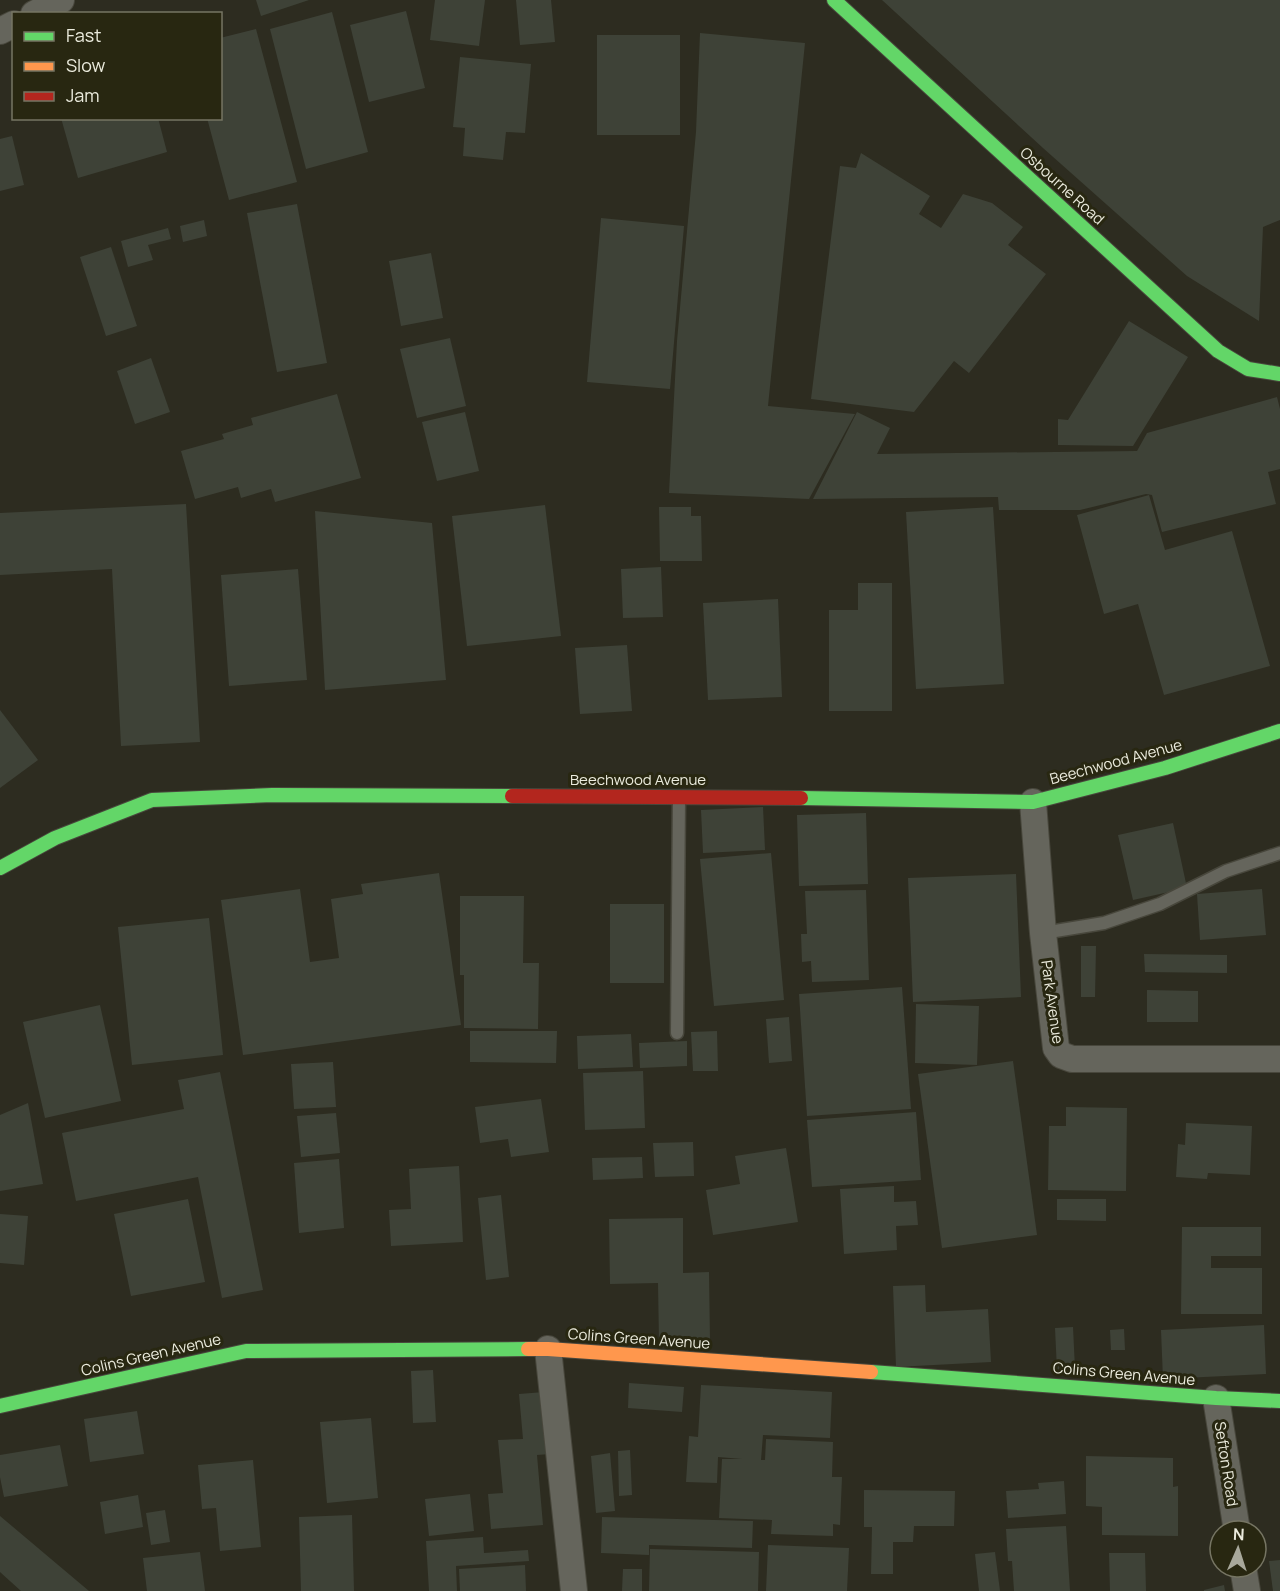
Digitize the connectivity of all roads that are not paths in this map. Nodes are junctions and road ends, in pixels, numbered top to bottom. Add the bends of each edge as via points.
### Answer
1 (61, 0) edge
2 (834, 0) edge
3 (38, 12) edge
4 (1280, 374) edge
5 (1280, 730) edge
6 (679, 796) junction
7 (1033, 802) junction
8 (1280, 853) edge
9 (0, 868) edge
10 (1043, 933) junction
11 (677, 1033) dead end
12 (1280, 1059) edge
13 (548, 1349) junction
14 (1216, 1398) junction
15 (1280, 1401) edge
16 (0, 1406) edge
17 (1235, 1519) edge
18 (574, 1591) edge

1 - 3 street
2 - 4 street, Osbourne Road via 1218,351 1248,369
5 - 7 street, Beechwood Avenue via 1165,768
6 - 7 street, Beechwood Avenue
6 - 9 street, Beechwood Avenue via 272,795 152,800 55,838
6 - 11 lane
7 - 10 street, Park Avenue
8 - 10 lane via 1226,871 1160,904 1104,923
10 - 12 street, Park Avenue via 1056,1048 1061,1055 1072,1059
13 - 14 street, Colins Green Avenue
13 - 16 street, Colins Green Avenue via 246,1351
13 - 18 street
14 - 15 street, Colins Green Avenue
14 - 17 street, Sefton Road

